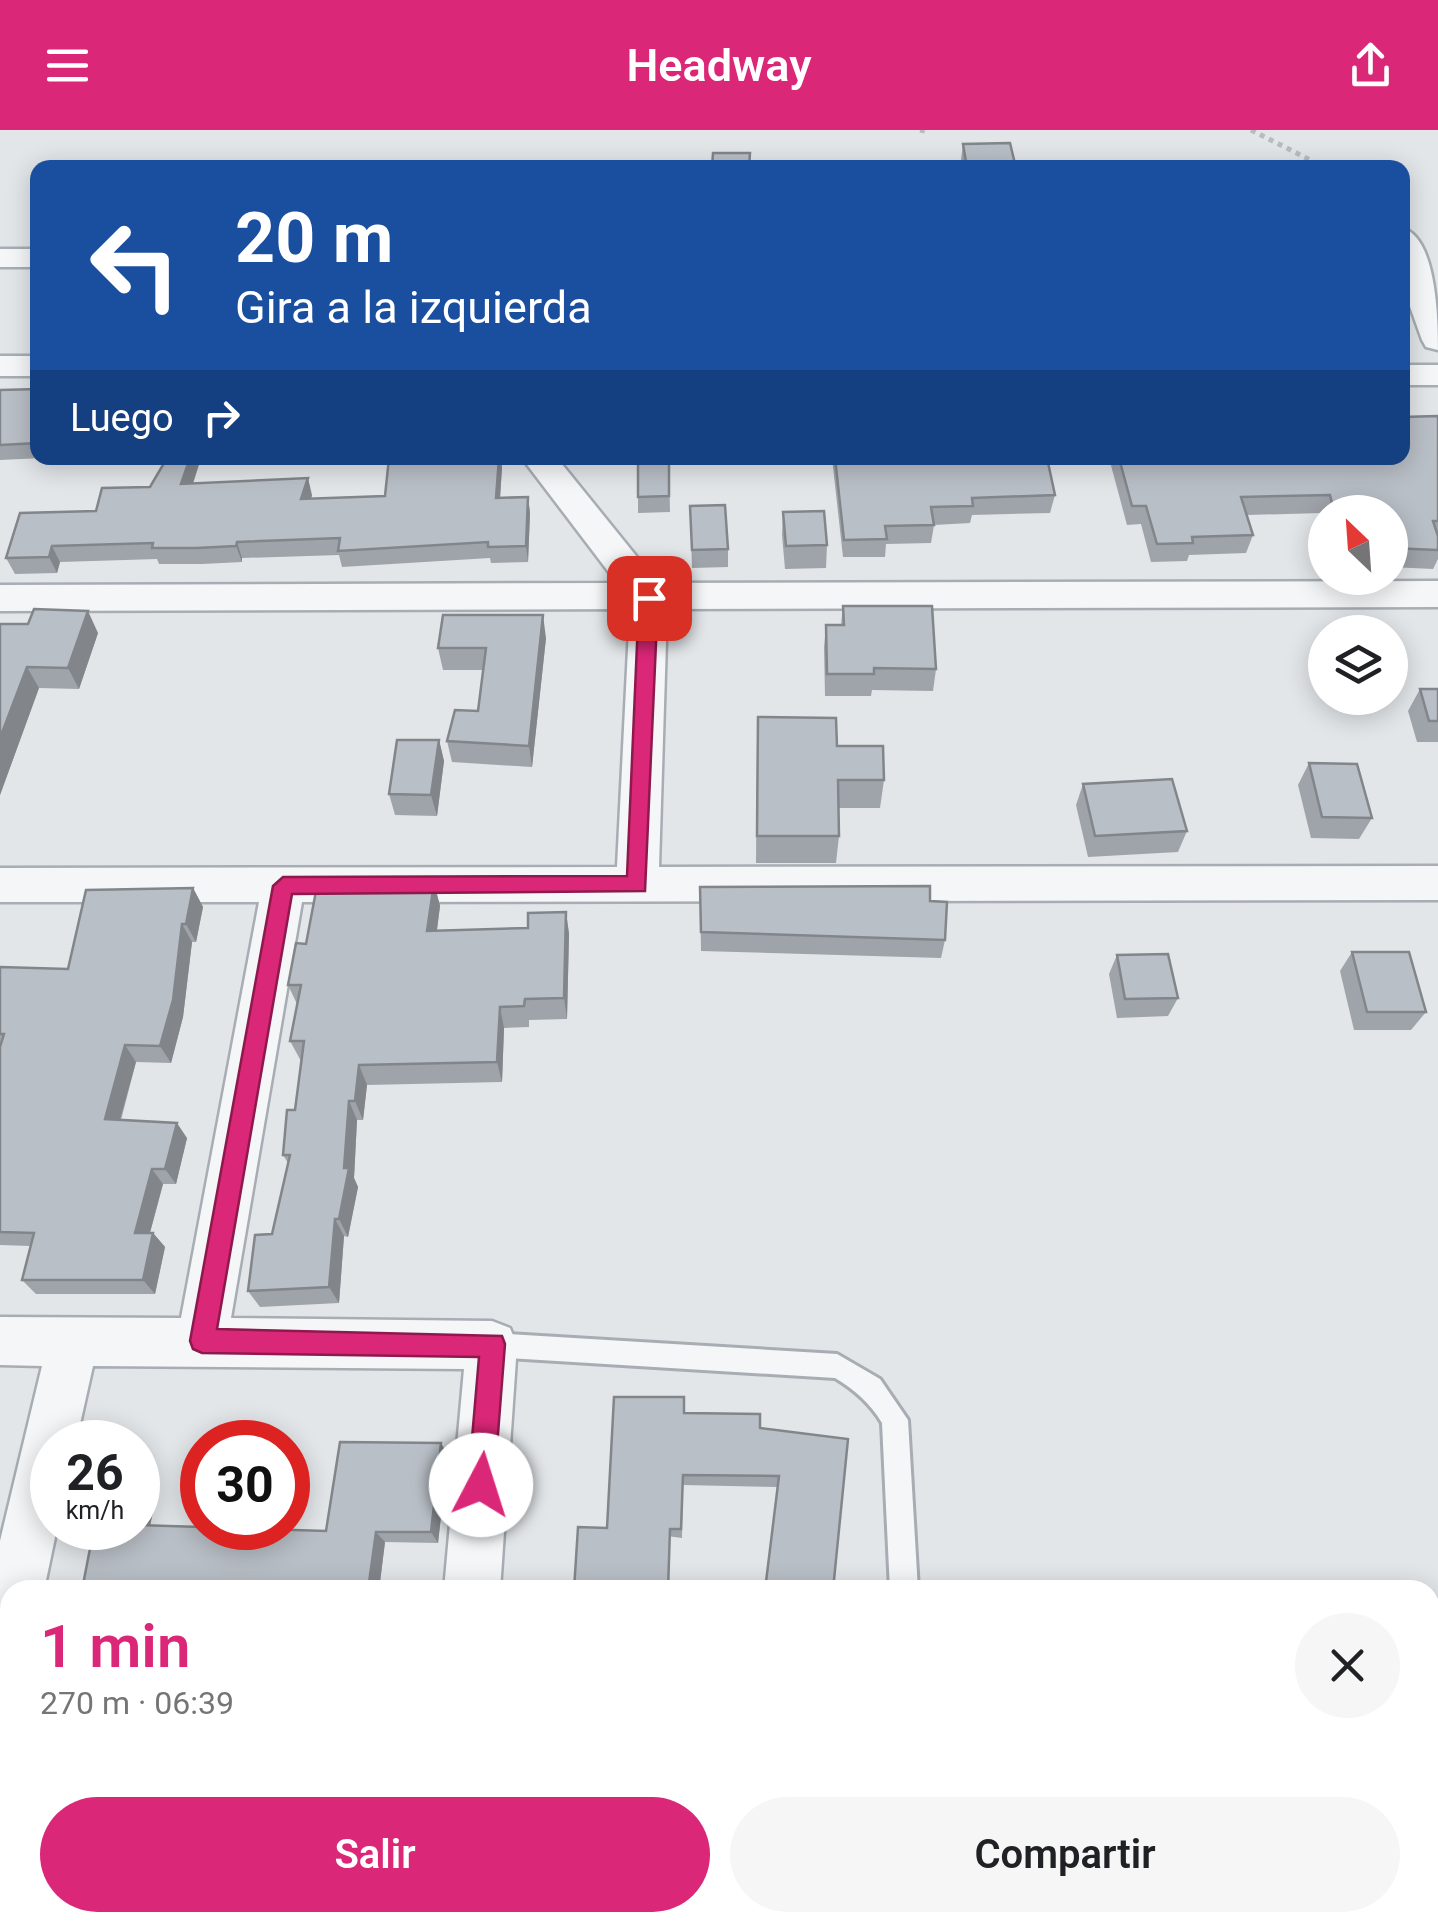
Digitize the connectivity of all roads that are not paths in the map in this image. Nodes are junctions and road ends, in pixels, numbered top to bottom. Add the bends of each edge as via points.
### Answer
1 (1413, 248) edge
2 (0, 258) edge
3 (30, 258) edge
4 (1438, 340) edge
5 (0, 366) edge
6 (30, 366) edge
7 (1410, 375) edge
8 (1438, 375) edge
9 (544, 465) edge
10 (1438, 594) edge
11 (0, 598) edge
12 (649, 598) junction
13 (1438, 883) edge
14 (0, 885) edge
15 (637, 885) junction
16 (283, 886) junction
17 (73, 1340) junction
18 (0, 1341) edge
19 (202, 1341) junction
20 (492, 1344) junction
21 (18, 1580) edge
22 (473, 1580) edge
23 (904, 1580) edge

1 - 4 street
2 - 3 street
5 - 6 street
7 - 8 street
9 - 12 street
10 - 12 street
11 - 12 street
12 - 15 street
13 - 15 street
14 - 16 street
15 - 16 street
16 - 19 street
17 - 18 street
17 - 19 street
17 - 21 street
19 - 20 street
20 - 22 street
20 - 23 lane via 837,1366 856,1375 896,1420

